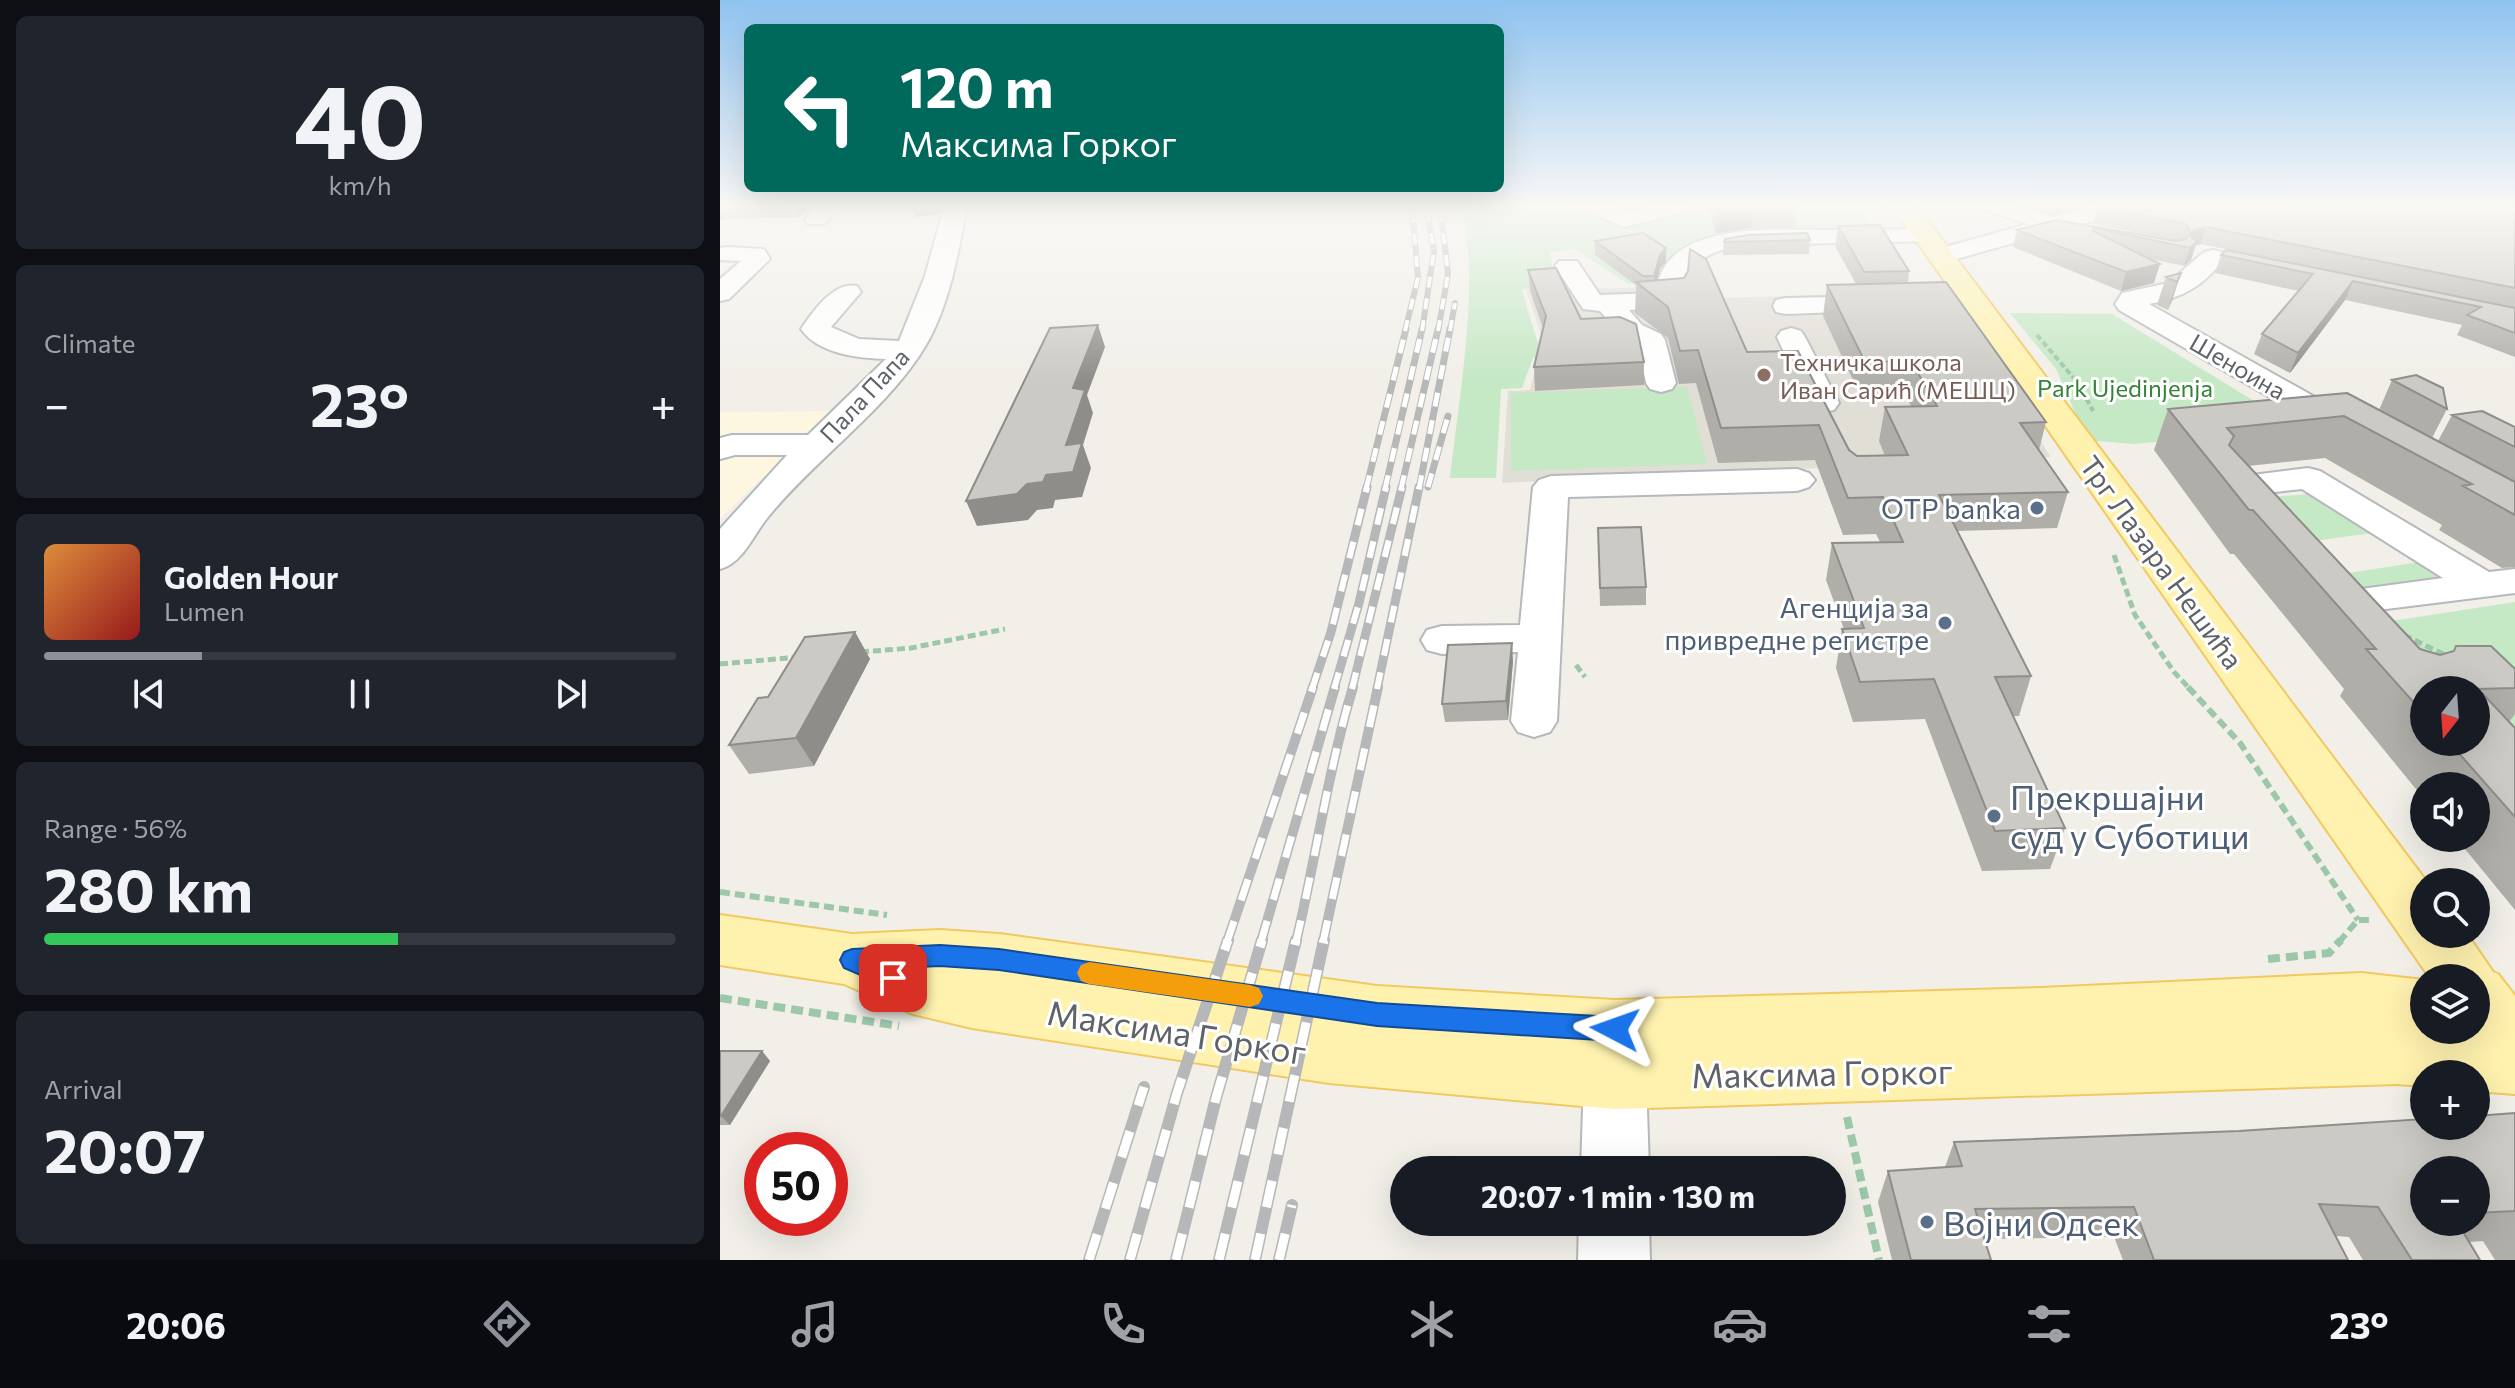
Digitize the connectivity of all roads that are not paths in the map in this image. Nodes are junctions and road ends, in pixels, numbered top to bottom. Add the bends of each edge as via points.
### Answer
1 (754, 263) edge
2 (940, 263) edge
3 (1685, 263) edge
4 (1945, 263) edge
5 (2202, 263) edge
6 (1568, 266) dead end
7 (848, 292) dead end
8 (720, 293) edge
9 (1973, 302) junction
10 (1608, 303) junction
11 (1937, 303) edge
12 (1907, 304) edge
13 (907, 350) junction
14 (1661, 383) dead end
15 (1838, 435) edge
16 (2373, 443) edge
17 (800, 445) junction
18 (720, 449) edge
19 (1797, 480) dead end
20 (720, 502) edge
21 (2271, 533) edge
22 (720, 557) edge
23 (2309, 575) edge
24 (2498, 583) edge
25 (2338, 603) junction
26 (1541, 638) junction
27 (2369, 638) edge
28 (1442, 640) dead end
29 (1534, 721) dead end
30 (2410, 902) edge
31 (720, 940) edge
32 (2443, 948) edge
33 (852, 960) junction
34 (2410, 1006) edge
35 (2494, 1019) edge
36 (1615, 1078) junction
37 (1615, 1156) edge
38 (1614, 1236) edge
39 (1614, 1260) edge

1 - 8 street
2 - 13 street, Пала Папа via 919,330
3 - 10 street via 1671,279 1671,301
4 - 9 main road, Трг Лазара Нешића
5 - 16 street, Шеноина via 2187,285 2128,304
6 - 10 street via 1592,303
7 - 13 street via 815,329 854,349
9 - 11 street
9 - 30 main road, Трг Лазара Нешића
10 - 14 street via 1632,331 1651,340
12 - 15 street via 1789,321
13 - 17 street, Пала Папа
17 - 18 street
17 - 20 street
17 - 22 street, Пала Папа
19 - 26 street via 1551,487
21 - 24 street via 2233,486 2308,478
23 - 25 street
24 - 25 street
25 - 27 street
26 - 28 street
26 - 29 street
31 - 33 main road, Максима Горког
32 - 35 main road
33 - 34 main road, Максима Горког via 999,960 1377,1014 1615,1029 2361,1001
33 - 36 main road, Максима Горког via 913,987 1003,1005 1329,1053
35 - 36 main road, Максима Горког via 2397,1054
36 - 37 street
38 - 39 street

